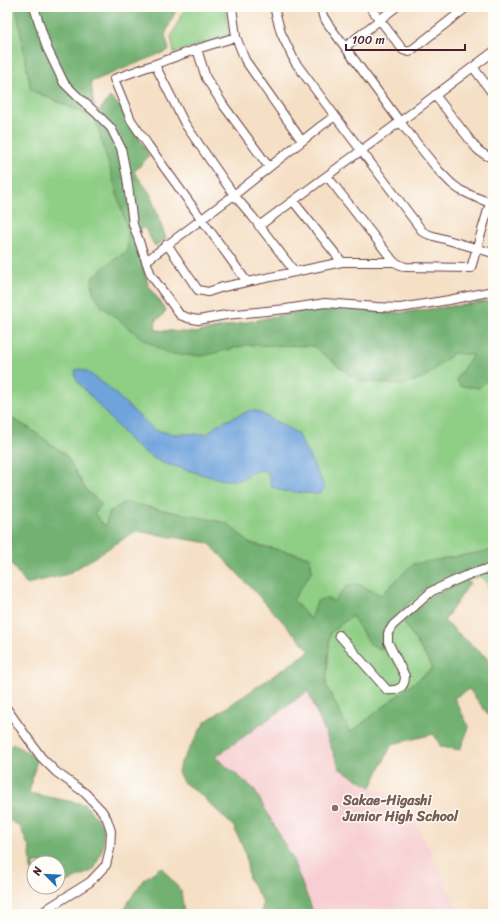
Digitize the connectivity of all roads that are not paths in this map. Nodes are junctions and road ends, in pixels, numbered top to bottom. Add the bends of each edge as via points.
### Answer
1 (34, 7) edge
2 (232, 7) edge
3 (274, 7) edge
4 (320, 7) edge
5 (370, 7) edge
6 (396, 7) edge
7 (467, 7) edge
8 (379, 20) junction
9 (236, 37) junction
10 (344, 46) junction
11 (197, 49) junction
12 (493, 52) edge
13 (155, 65) junction
14 (473, 67) junction
15 (493, 94) edge
16 (435, 95) junction
17 (335, 116) junction
18 (400, 122) junction
19 (302, 142) junction
20 (362, 150) junction
21 (493, 158) edge
22 (269, 167) junction
23 (327, 176) junction
24 (234, 195) junction
25 (293, 201) junction
26 (492, 204) edge
27 (201, 219) junction
28 (259, 226) junction
29 (167, 244) junction
30 (477, 249) junction
31 (493, 253) edge
32 (146, 261) junction
33 (342, 262) junction
34 (394, 262) junction
35 (295, 272) junction
36 (247, 282) junction
37 (493, 291) edge
38 (493, 569) edge
39 (339, 635) dead end
40 (7, 709) edge
41 (41, 914) edge

1 - 32 street via 47,48 64,83 110,128 121,148 133,224
2 - 9 street
3 - 17 street via 281,33 295,62
4 - 10 street via 323,16
5 - 8 street
6 - 8 street
7 - 8 street via 409,52 403,50
8 - 10 street
9 - 11 street
9 - 19 street via 245,60
10 - 18 street
11 - 13 street
11 - 22 street via 206,78
12 - 14 street
13 - 24 street via 185,124
13 - 27 street via 114,79 131,120
14 - 15 street
14 - 16 street
16 - 18 street
16 - 21 street via 477,149
17 - 19 street
17 - 20 street
18 - 20 street
18 - 26 street via 455,187
19 - 22 street
20 - 23 street
20 - 30 street via 423,232
22 - 24 street
23 - 25 street
23 - 34 street
24 - 27 street
24 - 28 street
25 - 28 street
25 - 33 street
26 - 30 street
27 - 29 street
27 - 36 street
28 - 35 street
29 - 32 street
29 - 36 street via 198,290 208,292
30 - 31 street
30 - 34 street via 471,268 405,267
32 - 37 street via 151,276 180,315 198,320 325,303 400,308
33 - 34 street
33 - 35 street
35 - 36 street
38 - 39 street via 465,576 432,591 392,625 388,633 388,642 405,676 401,688 387,690
40 - 41 street via 41,758 85,793 102,811 111,831 106,865 90,882

